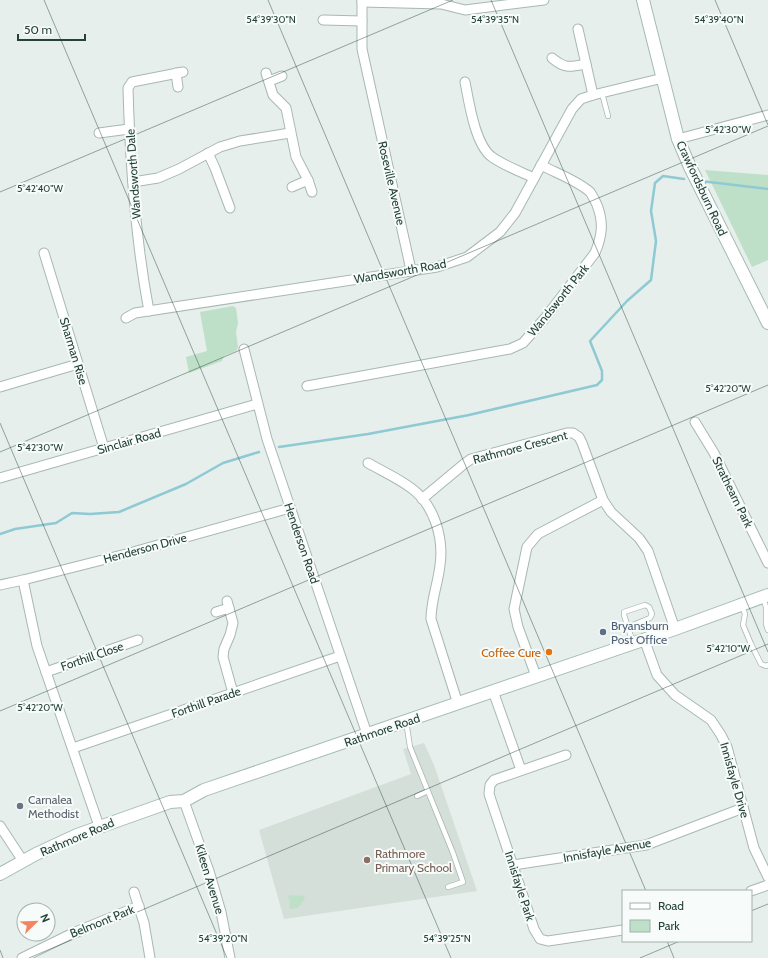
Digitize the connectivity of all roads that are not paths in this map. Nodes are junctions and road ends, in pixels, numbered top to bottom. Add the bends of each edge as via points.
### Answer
1 (544, 0) edge
2 (642, 0) edge
3 (362, 1) edge
4 (323, 20) dead end
5 (362, 21) junction
6 (578, 29) dead end
7 (552, 58) dead end
8 (586, 64) junction
9 (282, 76) dead end
10 (663, 78) junction
11 (465, 82) dead end
12 (178, 87) dead end
13 (597, 94) junction
14 (768, 115) edge
15 (608, 116) dead end
16 (129, 129) junction
17 (290, 132) junction
18 (99, 133) dead end
19 (678, 139) junction
20 (208, 154) junction
21 (541, 165) junction
22 (534, 178) junction
23 (308, 180) junction
24 (133, 182) junction
25 (292, 187) dead end
26 (312, 192) dead end
27 (230, 208) dead end
28 (44, 253) dead end
29 (411, 270) junction
30 (149, 311) junction
31 (126, 318) dead end
32 (768, 323) edge
33 (244, 349) dead end
34 (78, 364) junction
35 (307, 386) dead end
36 (0, 387) edge
37 (257, 404) junction
38 (695, 422) dead end
39 (104, 448) junction
40 (368, 463) dead end
41 (0, 478) edge
42 (422, 499) junction
43 (603, 500) junction
44 (290, 508) junction
45 (768, 564) edge
46 (23, 580) junction
47 (0, 585) edge
48 (766, 599) edge
49 (743, 609) junction
50 (216, 612) dead end
51 (628, 627) junction
52 (675, 629) junction
53 (768, 630) edge
54 (138, 640) dead end
55 (639, 641) junction
56 (340, 656) junction
57 (768, 665) edge
58 (46, 672) junction
59 (536, 676) junction
60 (494, 691) junction
61 (233, 693) junction
62 (458, 704) junction
63 (406, 721) junction
64 (367, 734) junction
65 (73, 748) junction
66 (566, 755) dead end
67 (521, 770) junction
68 (428, 791) junction
69 (417, 796) dead end
70 (184, 800) junction
71 (743, 808) junction
72 (99, 826) junction
73 (2, 832) edge
74 (23, 861) junction
75 (513, 865) junction
76 (0, 874) edge
77 (768, 877) edge
78 (768, 884) edge
79 (448, 886) dead end
80 (752, 891) edge
81 (134, 892) dead end
82 (139, 906) junction
83 (622, 930) edge
84 (22, 958) edge
85 (150, 958) edge
86 (230, 958) edge

1 - 3 street via 465,10 441,4
2 - 10 street, Crawfordsburn Road
3 - 5 street, Roseville Avenue
4 - 5 street
5 - 29 street, Roseville Avenue via 362,49
6 - 8 street
7 - 8 street via 565,67
8 - 13 street
9 - 17 street via 268,77 273,95 286,108
10 - 13 street, Wandsworth Road
10 - 19 street, Crawfordsburn Road
11 - 22 street via 477,136 484,149 492,157
12 - 16 street, Wandsworth Dale via 180,72 132,82 128,88
13 - 15 lane
13 - 21 street, Wandsworth Road via 581,99 572,110
14 - 19 street
16 - 18 street
16 - 24 street, Wandsworth Dale
17 - 20 street via 240,141
17 - 23 street via 296,157
19 - 32 street, Crawfordsburn Road
20 - 24 street via 158,178
20 - 27 street
21 - 22 street, Wandsworth Road
21 - 35 street, Wandsworth Park via 591,194 602,220 602,230 595,253 523,343 510,349
22 - 29 street, Wandsworth Road via 515,213 500,232 467,257 437,267
23 - 25 street
23 - 26 street
24 - 30 street, Wandsworth Dale via 142,276
28 - 34 street, Sharman Rise
29 - 30 street, Wandsworth Road
30 - 31 street, Wandsworth Road
33 - 37 street, Henderson Road
34 - 36 street
34 - 39 street, Sharman Rise
37 - 39 street, Sinclair Road
37 - 44 street, Henderson Road
38 - 45 street, Strathearn Park via 714,453
39 - 41 street, Sinclair Road
40 - 42 street via 412,488
42 - 43 street, Rathmore Crescent via 471,459 574,433 582,443
42 - 62 street via 433,516 441,540 440,565 431,606 431,620
43 - 52 street, Rathmore Crescent via 648,551
43 - 59 street via 538,534 527,547 514,610
44 - 46 street, Henderson Drive
44 - 56 street, Henderson Road
46 - 47 street, Henderson Drive
46 - 58 street via 37,646
48 - 49 street, Rathmore Road
48 - 53 lane
49 - 52 street, Rathmore Road
49 - 57 lane via 743,625 751,644 761,664
50 - 61 street via 228,604 233,623 223,657
51 - 51 lane via 624,612 646,605 649,607 652,614 650,618
51 - 55 lane
52 - 55 street, Rathmore Road
54 - 58 street, Forthill Close
55 - 59 street, Rathmore Road
55 - 71 street, Innisfayle Drive via 657,675 675,695 711,720 721,735
56 - 61 street, Forthill Parade
56 - 64 street, Henderson Road
58 - 65 street
59 - 60 street, Rathmore Road
60 - 62 street, Rathmore Road
60 - 67 street
61 - 65 street, Forthill Parade
62 - 63 street, Rathmore Road
63 - 64 street, Rathmore Road
63 - 68 lane via 410,747
64 - 70 street, Rathmore Road via 204,790
65 - 72 street
66 - 67 street, Innisfayle Park
67 - 75 street, Innisfayle Park via 494,780 489,790
68 - 69 lane
68 - 79 lane via 463,882
70 - 72 street, Rathmore Road via 170,802
70 - 86 street, Kileen Avenue via 221,912
71 - 75 street, Innisfayle Avenue via 646,845
71 - 77 street, Innisfayle Drive via 754,848
72 - 74 street, Rathmore Road
73 - 74 street
74 - 76 street, Rathmore Road
75 - 83 street, Innisfayle Park via 536,934 540,939 548,941
78 - 80 street
81 - 82 street
82 - 84 street, Belmont Park via 73,932
82 - 85 street

